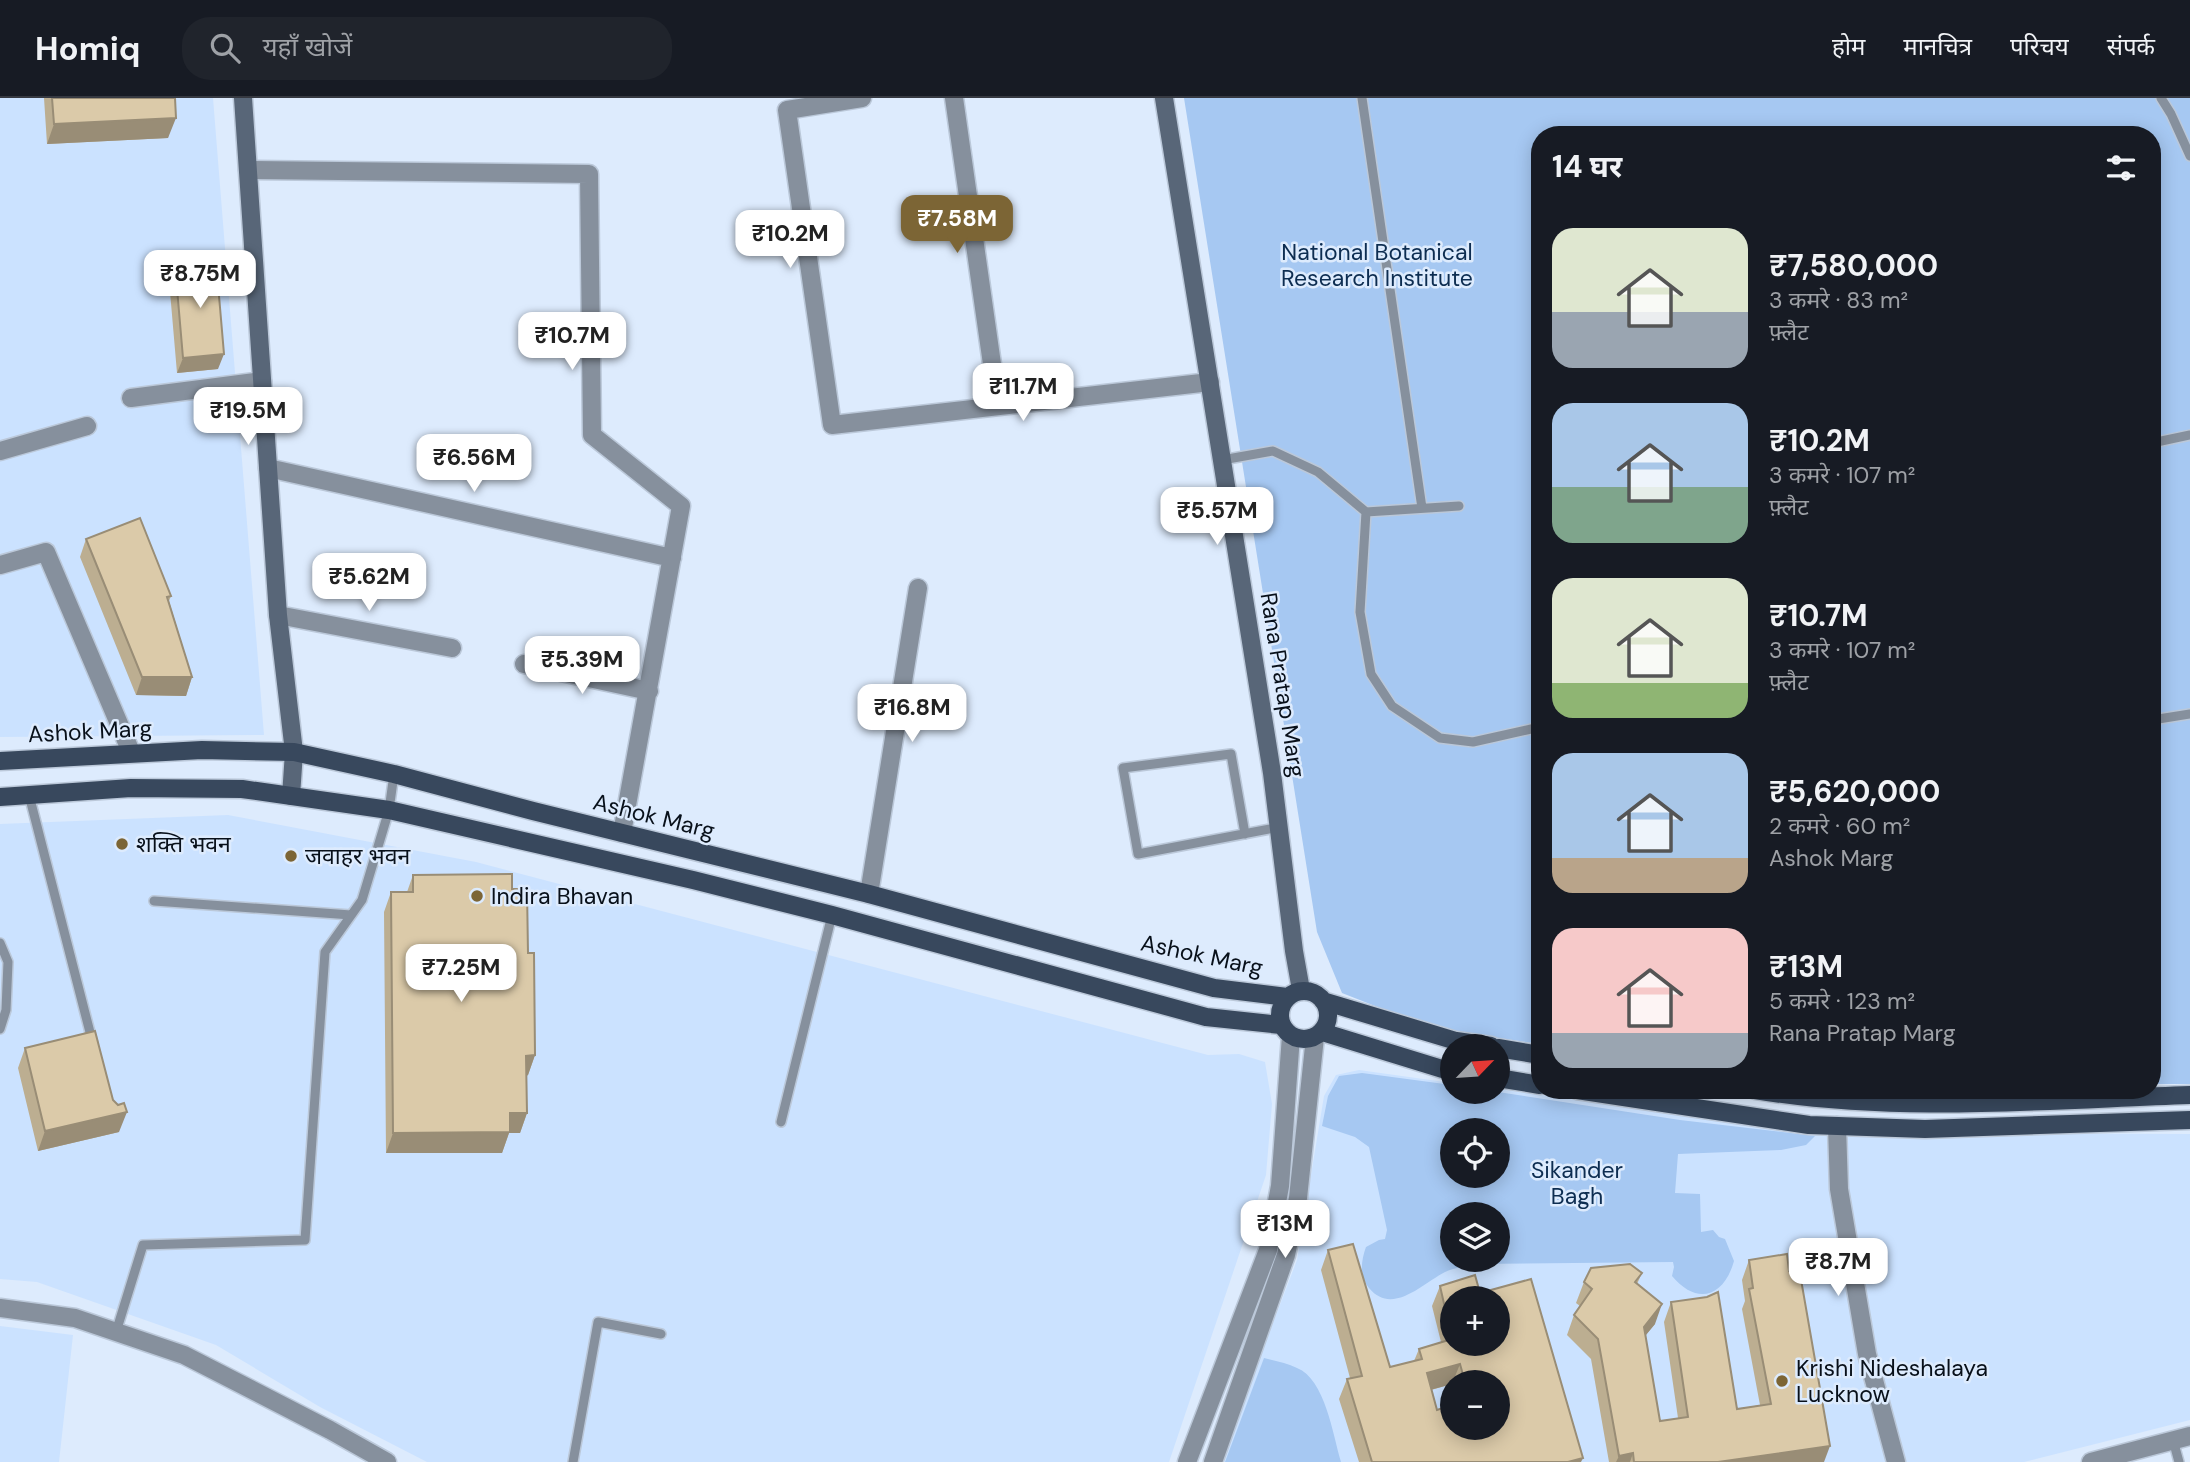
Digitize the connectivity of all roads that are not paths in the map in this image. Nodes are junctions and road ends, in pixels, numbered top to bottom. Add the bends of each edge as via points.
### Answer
1 (243, 98) edge
2 (862, 98) edge
3 (954, 98) edge
4 (1164, 98) edge
5 (1363, 98) edge
6 (2161, 98) edge
7 (2190, 156) edge
8 (248, 170) junction
9 (262, 381) junction
10 (1210, 382) junction
11 (131, 398) dead end
12 (998, 406) junction
13 (87, 426) dead end
14 (2190, 435) edge
15 (2161, 441) edge
16 (0, 451) edge
17 (1222, 460) junction
18 (268, 468) junction
19 (1460, 506) dead end
20 (1422, 508) junction
21 (1366, 512) junction
22 (672, 558) junction
23 (0, 565) edge
24 (918, 588) dead end
25 (278, 615) junction
26 (452, 649) dead end
27 (524, 664) dead end
28 (649, 691) junction
29 (2190, 714) edge
30 (2161, 719) edge
31 (1531, 729) edge
32 (131, 752) junction
33 (294, 752) junction
34 (0, 761) edge
35 (394, 775) junction
36 (29, 795) junction
37 (291, 796) junction
38 (0, 797) edge
39 (389, 810) junction
40 (1280, 827) junction
41 (622, 833) junction
42 (1245, 834) junction
43 (869, 894) junction
44 (154, 901) dead end
45 (352, 915) junction
46 (832, 915) junction
47 (0, 943) edge
48 (1294, 993) junction
49 (1324, 1001) junction
50 (0, 1029) edge
51 (1286, 1031) junction
52 (1318, 1035) junction
53 (1440, 1036) edge
54 (1510, 1050) edge
55 (95, 1051) edge
56 (1531, 1054) edge
57 (1440, 1069) edge
58 (1510, 1080) edge
59 (1531, 1084) edge
60 (2190, 1095) edge
61 (2161, 1096) edge
62 (1636, 1099) edge
63 (1912, 1099) edge
64 (2072, 1099) edge
65 (2190, 1119) edge
66 (781, 1122) dead end
67 (1837, 1126) junction
68 (0, 1308) edge
69 (116, 1332) junction
70 (661, 1334) dead end
71 (2182, 1438) edge
72 (387, 1462) edge
73 (573, 1462) edge
74 (1187, 1462) edge
75 (1213, 1462) edge
76 (1896, 1462) edge
77 (2091, 1462) edge
78 (2179, 1462) edge

1 - 8 main road
2 - 12 street via 787,110 832,425
3 - 12 street
4 - 10 main road, Rana Pratap Marg
5 - 20 lane
6 - 7 lane
8 - 9 main road
8 - 22 street via 590,174 592,435 681,506
9 - 11 street
9 - 18 main road
10 - 12 street
10 - 17 main road, Rana Pratap Marg
13 - 16 street
14 - 15 lane
17 - 21 lane via 1273,451 1318,472
17 - 40 main road, Rana Pratap Marg
18 - 22 street
18 - 25 main road
19 - 20 lane
20 - 21 lane
21 - 31 lane via 1360,612 1371,674 1392,706 1440,738 1473,742
22 - 28 street
23 - 32 street via 46,552
24 - 43 street
25 - 26 street
25 - 33 main road
27 - 28 street
28 - 41 street
29 - 30 lane
32 - 33 main road, Ashok Marg
32 - 34 main road, Ashok Marg
33 - 35 main road, Ashok Marg
33 - 37 main road
35 - 39 lane
35 - 41 main road, Ashok Marg
36 - 37 main road via 131,788 242,789
36 - 38 main road
36 - 55 lane
37 - 39 main road
39 - 45 lane via 362,900
39 - 46 main road
40 - 42 lane
40 - 48 main road, Rana Pratap Marg via 1294,951
41 - 43 main road, Ashok Marg
42 - 42 lane via 1138,855 1123,768 1231,754
43 - 48 main road, Ashok Marg via 1213,988
44 - 45 lane
45 - 69 lane via 325,952 305,1240 143,1245
46 - 51 main road via 1206,1017
46 - 66 lane
47 - 50 lane via 8,962 6,1010
48 - 49 main road via 1317,995
48 - 51 main road via 1280,1010
49 - 52 main road via 1328,1017
49 - 53 main road
51 - 52 main road via 1298,1039
51 - 74 street via 1280,1185 1268,1250
52 - 57 main road
52 - 75 street via 1286,1255
54 - 56 main road
58 - 59 main road
60 - 61 main road
62 - 67 main road
63 - 64 main road via 1955,1103
65 - 67 main road via 1925,1129
67 - 76 street via 1839,1189 1867,1354
68 - 69 street via 75,1318
69 - 72 street via 184,1355
70 - 73 lane via 598,1322
71 - 77 street
71 - 78 lane

